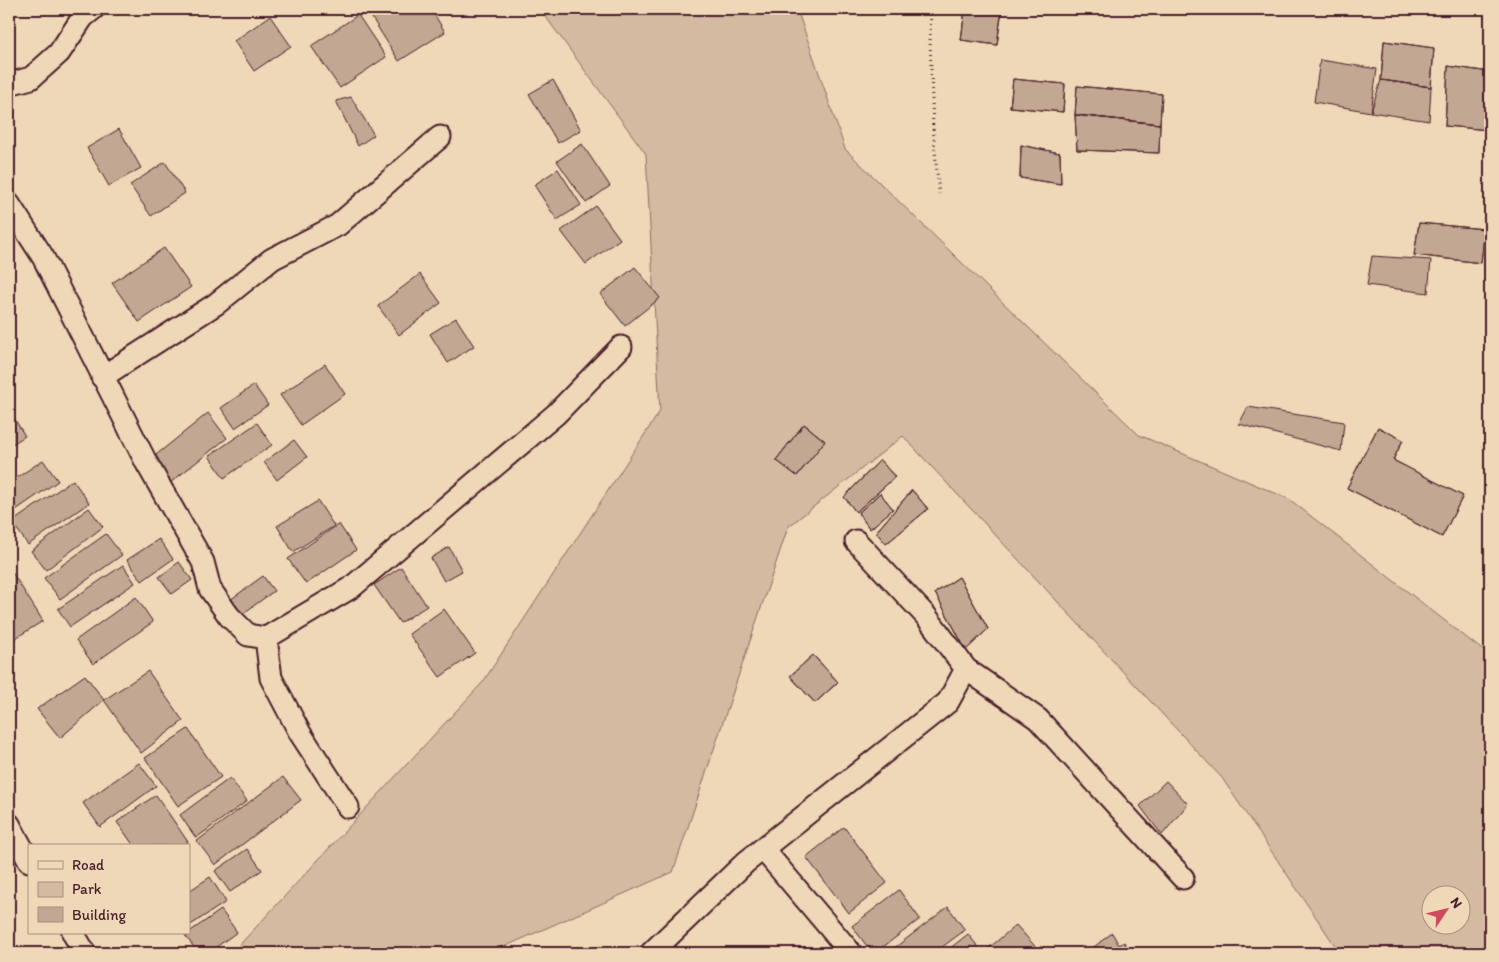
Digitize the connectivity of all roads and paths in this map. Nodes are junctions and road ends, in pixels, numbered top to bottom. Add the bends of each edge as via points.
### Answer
1 (92, 9) edge
2 (931, 9) edge
3 (9, 84) edge
4 (440, 137) dead end
5 (939, 194) dead end
6 (9, 204) edge
7 (621, 347) dead end
8 (102, 377) junction
9 (856, 541) dead end
10 (266, 638) junction
11 (966, 669) junction
12 (348, 807) dead end
13 (9, 824) edge
14 (763, 849) junction
15 (28, 859) edge
16 (1183, 878) dead end
17 (74, 934) edge
18 (85, 953) edge
19 (651, 953) edge
20 (851, 953) edge

1 - 3 street via 59,53 31,78
2 - 5 path via 933,128
4 - 8 street via 338,225 272,259 216,304
6 - 8 street via 43,257
7 - 10 street via 556,414 352,586
8 - 10 street via 203,562 210,588 228,616 248,635
9 - 11 street via 926,616
10 - 12 street via 272,678 300,733
11 - 14 street via 948,702
11 - 16 street via 1038,719
13 - 15 street
14 - 19 street
14 - 20 street
17 - 18 street

